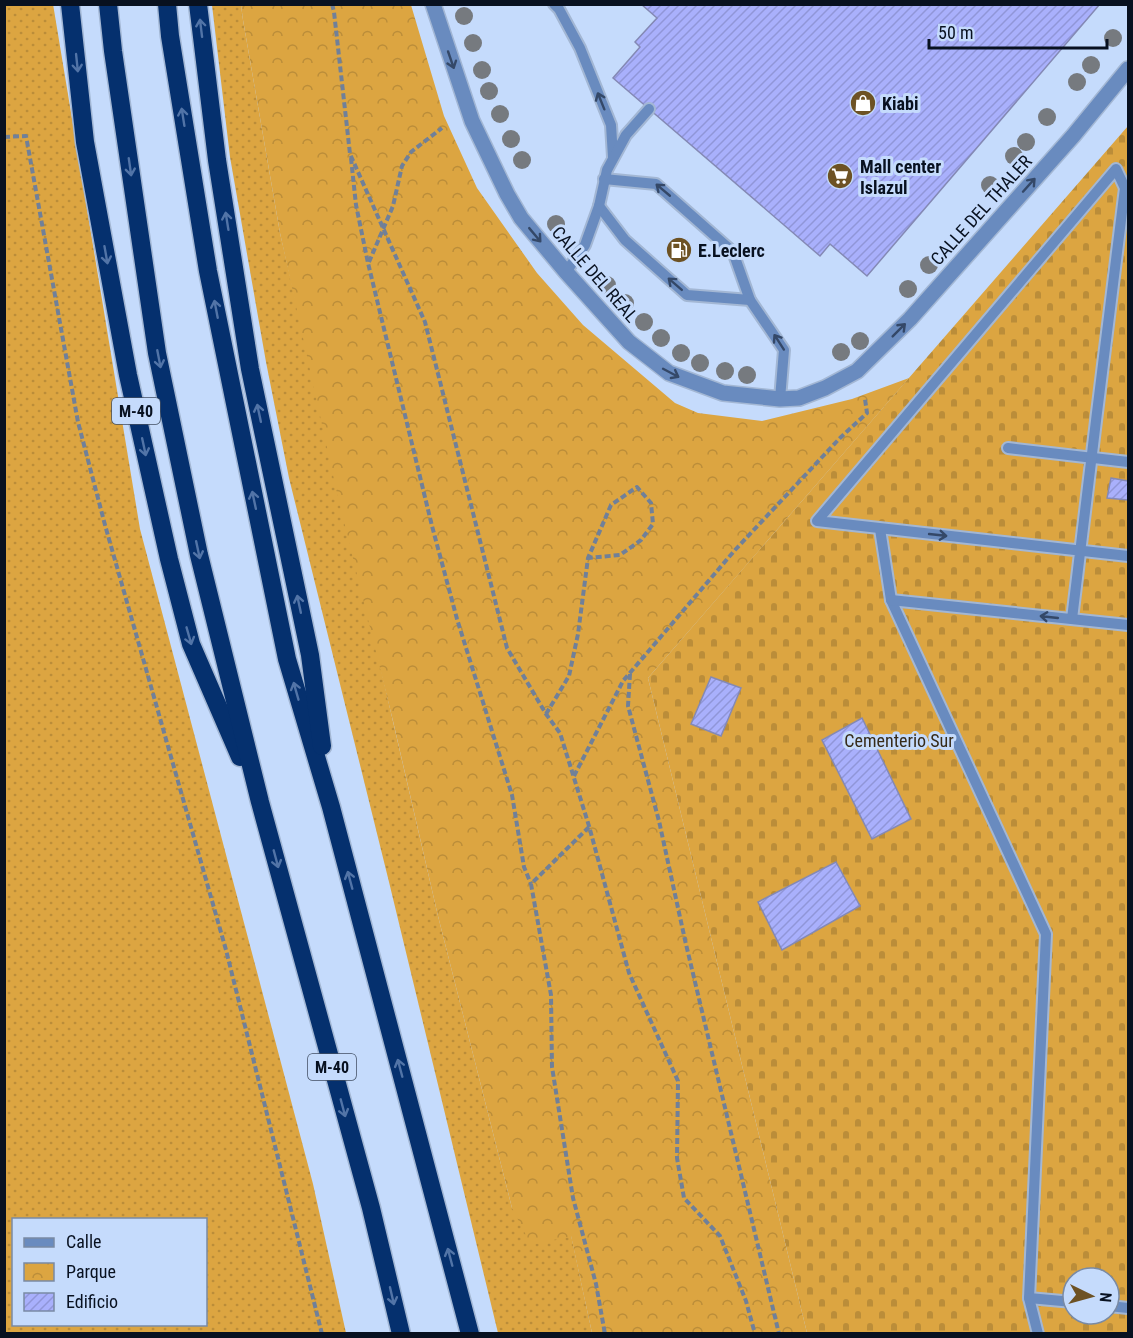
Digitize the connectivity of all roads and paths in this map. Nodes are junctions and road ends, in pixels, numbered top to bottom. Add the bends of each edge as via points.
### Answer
1 (70, 4) edge
2 (108, 4) edge
3 (167, 4) edge
4 (198, 4) edge
5 (332, 4) edge
6 (433, 4) edge
7 (554, 4) edge
8 (1128, 69) edge
9 (649, 109) dead end
10 (442, 128) dead end
11 (4, 137) edge
12 (350, 154) junction
13 (613, 157) junction
14 (604, 179) junction
15 (599, 206) junction
16 (383, 229) junction
17 (368, 263) junction
18 (566, 272) junction
19 (750, 300) junction
20 (857, 371) joint
21 (780, 399) junction
22 (865, 399) dead end
23 (1008, 447) dead end
24 (1091, 458) junction
25 (1128, 462) edge
26 (880, 529) junction
27 (1080, 551) junction
28 (1128, 556) edge
29 (588, 558) junction
30 (891, 600) junction
31 (1072, 619) junction
32 (1128, 625) edge
33 (630, 674) junction
34 (546, 714) junction
35 (573, 777) junction
36 (260, 802) junction
37 (331, 807) junction
38 (589, 826) junction
39 (531, 884) junction
40 (1029, 1298) junction
41 (1061, 1301) edge
42 (322, 1334) edge
43 (401, 1334) edge
44 (470, 1334) edge
45 (605, 1334) edge
46 (754, 1334) edge
47 (779, 1334) edge
48 (1038, 1334) edge

1 -> 36 highway, M-40 via 86,142 128,375 169,559 191,644
2 -> 36 highway, M-40 via 158,353 199,555
37 -> 3 highway via 287,659 244,453 208,271
37 -> 4 highway via 310,656 248,357 217,160
5 - 12 path
6 -> 18 street, CALLE DEL REAL via 472,121 507,194 521,218
13 -> 7 lane via 610,125 580,48
20 -> 8 street, CALLE DEL THALER via 910,319
9 - 13 lane
10 - 16 path via 411,152 402,166
11 - 42 path via 26,136 78,422 226,950
12 - 16 path
12 - 17 path
13 - 14 lane
14 - 15 lane
19 -> 14 lane via 733,252 657,184
15 - 18 lane via 585,244
19 -> 15 lane via 687,295 625,240
16 - 17 path
16 - 34 path via 425,322 507,648
17 - 39 path via 432,526 512,795 524,867
18 -> 21 street, CALLE DEL REAL via 629,342 669,373 723,393
21 -> 19 lane via 784,350
20 - 21 street, CALLE DEL REAL via 799,398
22 - 33 path via 867,413 735,550
23 - 24 lane
24 - 25 lane
24 - 26 lane via 1125,188 1116,169 817,521
24 - 27 lane
26 -> 27 lane
26 - 30 lane
27 - 28 lane
27 - 31 lane
29 - 29 path via 611,505 638,487 651,502 653,524 641,540 620,555
29 - 34 path via 569,676
31 -> 30 lane
30 - 40 lane via 1046,934
31 - 32 lane
33 - 35 path
33 - 47 path via 628,706 659,821
34 - 35 path via 560,734
35 - 38 path
36 -> 43 highway, M-40 via 371,1208
44 -> 37 highway
38 - 39 path
38 - 46 path via 628,973 678,1081 676,1158 684,1198 720,1236 746,1301
39 - 45 path via 551,995 552,1067 573,1198
40 - 41 lane
40 - 48 lane

